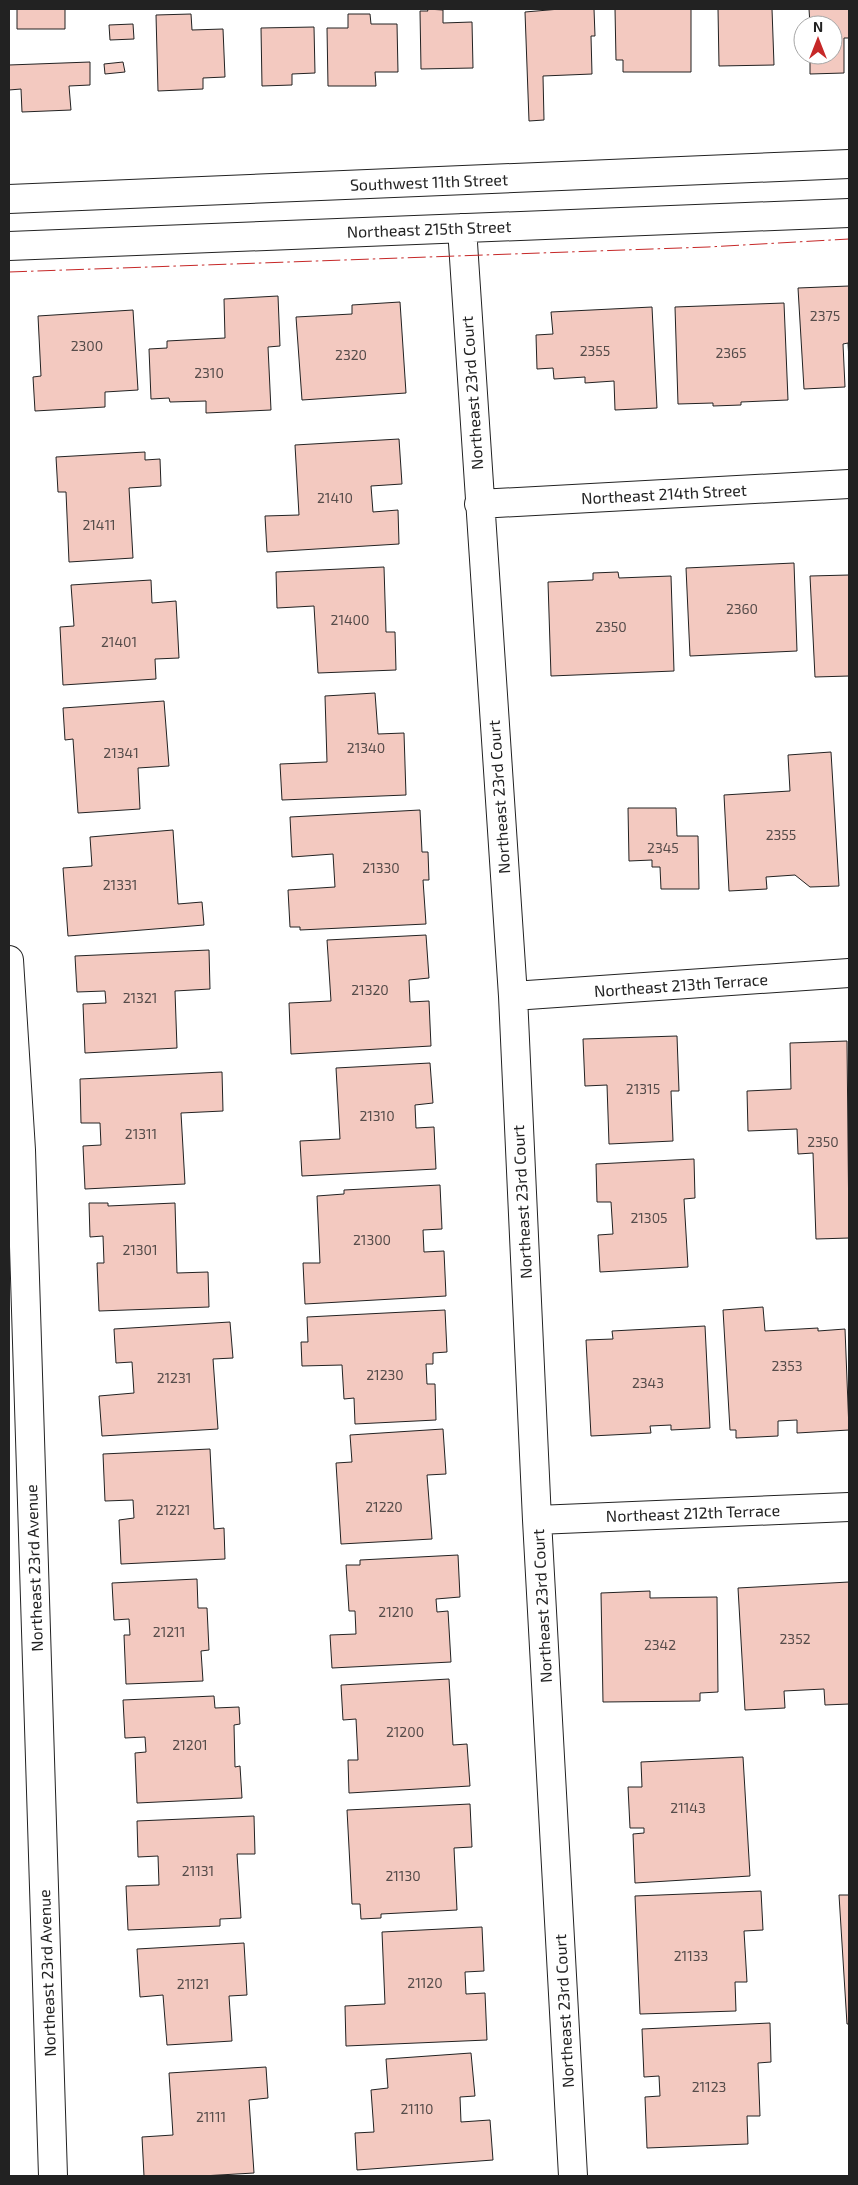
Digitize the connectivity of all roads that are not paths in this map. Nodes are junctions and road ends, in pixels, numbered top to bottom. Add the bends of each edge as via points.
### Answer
1 (849, 164) edge
2 (9, 200) edge
3 (849, 213) edge
4 (462, 228) junction
5 (9, 246) edge
6 (849, 484) edge
7 (480, 504) junction
8 (9, 960) edge
9 (849, 973) edge
10 (513, 996) junction
11 (849, 1507) edge
12 (537, 1520) junction
13 (53, 2176) edge
14 (573, 2176) edge

1 - 2 street, Southwest 11th Street
3 - 4 street, Northeast 215th Street
4 - 5 street, Northeast 215th Street
4 - 7 street, Northeast 23rd Court
6 - 7 street, Northeast 214th Street
7 - 10 street, Northeast 23rd Court
8 - 13 street, Northeast 23rd Avenue via 22,1150
9 - 10 street, Northeast 213th Terrace
10 - 12 street, Northeast 23rd Court
11 - 12 street, Northeast 212th Terrace
12 - 14 street, Northeast 23rd Court

